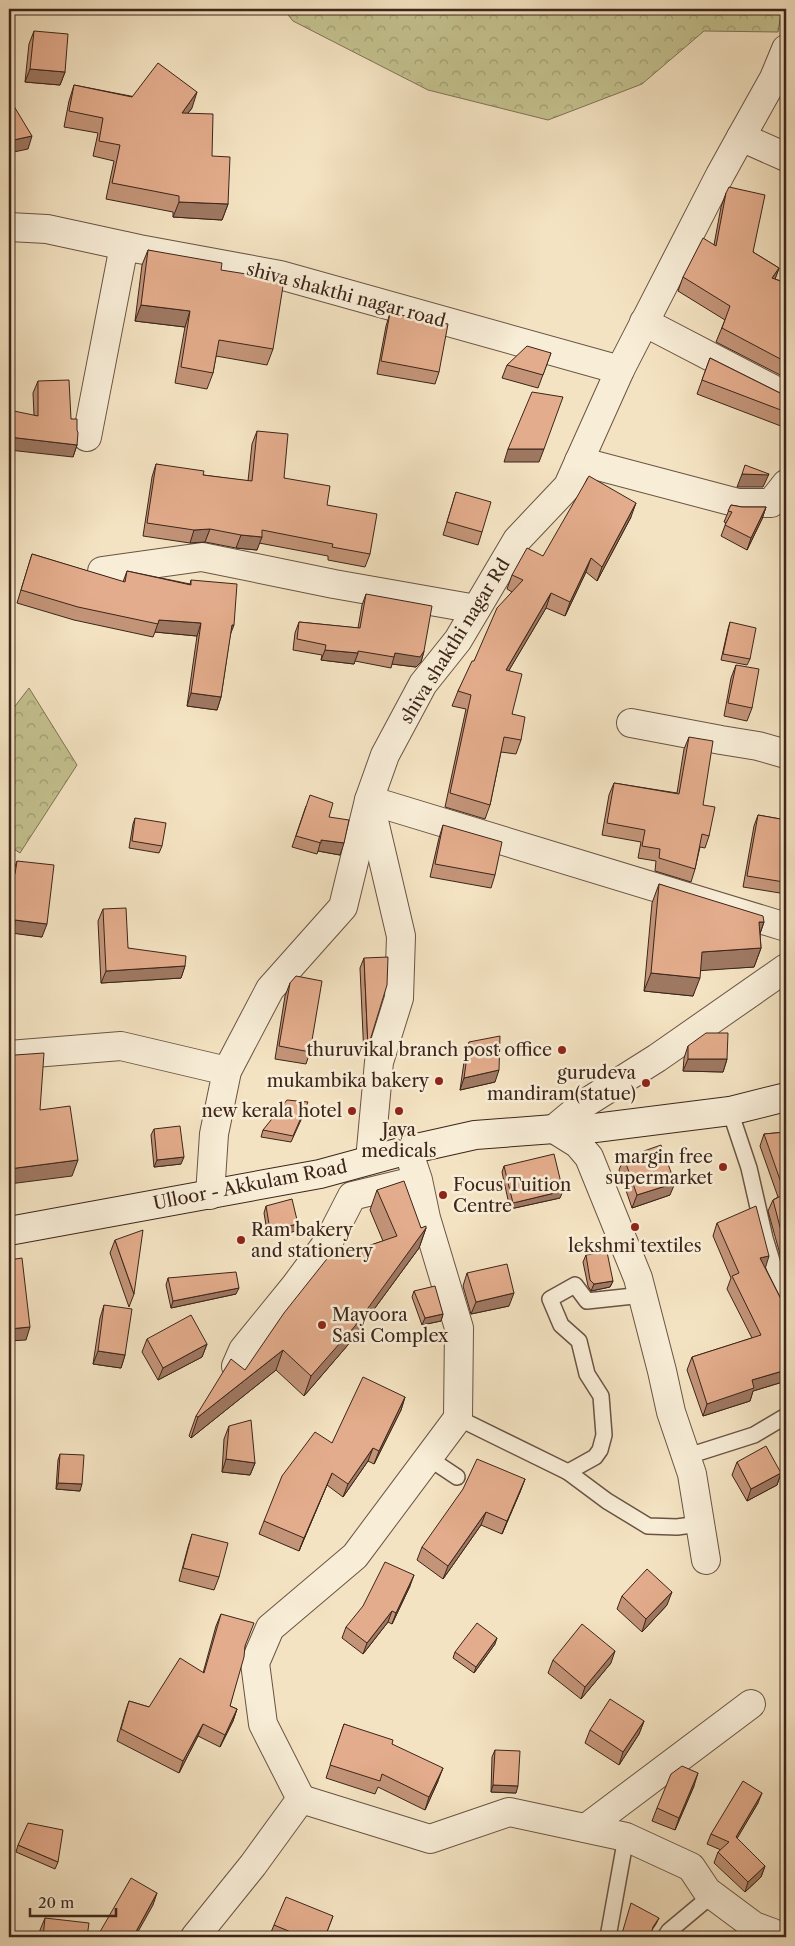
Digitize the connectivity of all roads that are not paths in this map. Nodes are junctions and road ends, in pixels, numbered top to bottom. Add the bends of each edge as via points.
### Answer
1 (786, 50) edge
2 (742, 137) junction
3 (786, 157) edge
4 (9, 227) edge
5 (124, 246) junction
6 (644, 322) junction
7 (620, 370) junction
8 (786, 396) edge
9 (87, 437) dead end
10 (579, 461) junction
11 (786, 484) edge
12 (102, 571) dead end
13 (476, 609) junction
14 (631, 723) dead end
15 (786, 754) edge
16 (369, 800) junction
17 (786, 927) edge
18 (786, 968) edge
19 (9, 1055) edge
20 (227, 1071) junction
21 (786, 1097) edge
22 (730, 1111) junction
23 (554, 1129) junction
24 (408, 1150) junction
25 (370, 1160) junction
26 (418, 1180) junction
27 (210, 1195) junction
28 (9, 1231) edge
29 (643, 1295) junction
30 (786, 1307) edge
31 (236, 1366) edge
32 (786, 1416) edge
33 (458, 1418) junction
34 (684, 1457) junction
35 (427, 1458) junction
36 (568, 1472) junction
37 (457, 1477) dead end
38 (699, 1524) junction
39 (706, 1560) dead end
40 (751, 1704) dead end
41 (301, 1799) junction
42 (586, 1828) junction
43 (626, 1838) junction
44 (712, 1895) junction
45 (195, 1937) edge
46 (608, 1937) edge
47 (665, 1937) edge
48 (775, 1937) edge

1 - 2 street, shiva shakthi nagar Rd
2 - 3 street
2 - 6 street, shiva shakthi nagar Rd
4 - 5 street, shiva shakthi nagar road via 47,229
5 - 7 street, shiva shakthi nagar road via 280,275
5 - 9 street
6 - 7 street, shiva shakthi nagar Rd
6 - 8 street
7 - 10 street, shiva shakthi nagar Rd
10 - 11 street via 738,503 771,503
10 - 13 street, shiva shakthi nagar Rd via 568,486 517,540
12 - 13 street via 202,557
13 - 16 street, shiva shakthi nagar Rd via 458,640 423,684 385,755
14 - 15 street
16 - 17 street
16 - 20 street, shiva shakthi nagar Rd via 343,907 270,989
16 - 25 street via 401,936 399,998 379,1062
18 - 23 street via 657,1058 584,1104
19 - 20 street via 121,1046
20 - 27 street, shiva shakthi nagar Rd via 214,1134
21 - 22 street, Ulloor - Akkulam Road
22 - 23 street, Ulloor - Akkulam Road via 594,1128
22 - 30 lane via 749,1168 764,1238
23 - 24 street, Ulloor - Akkulam Road via 475,1135
23 - 29 street via 578,1144 590,1157
24 - 25 street, Ulloor - Akkulam Road
24 - 26 street
25 - 27 street, Ulloor - Akkulam Road via 320,1174
26 - 31 street via 352,1196 330,1239 243,1350
26 - 33 street via 459,1328
27 - 28 street, Ulloor - Akkulam Road
29 - 34 street
29 - 36 lane via 587,1301 575,1285 550,1299 561,1326 579,1340 587,1374 601,1396 604,1435 600,1450 595,1457
32 - 34 lane via 754,1435
33 - 35 street
33 - 36 lane
34 - 38 street via 692,1474
35 - 37 lane
35 - 41 street via 355,1556 270,1628 255,1663 263,1724
36 - 38 lane via 607,1502 648,1526
38 - 39 street
40 - 42 street
41 - 42 street via 430,1839 509,1812
41 - 45 street
42 - 43 street
43 - 44 street via 691,1867
43 - 46 lane
44 - 47 lane
44 - 48 street

